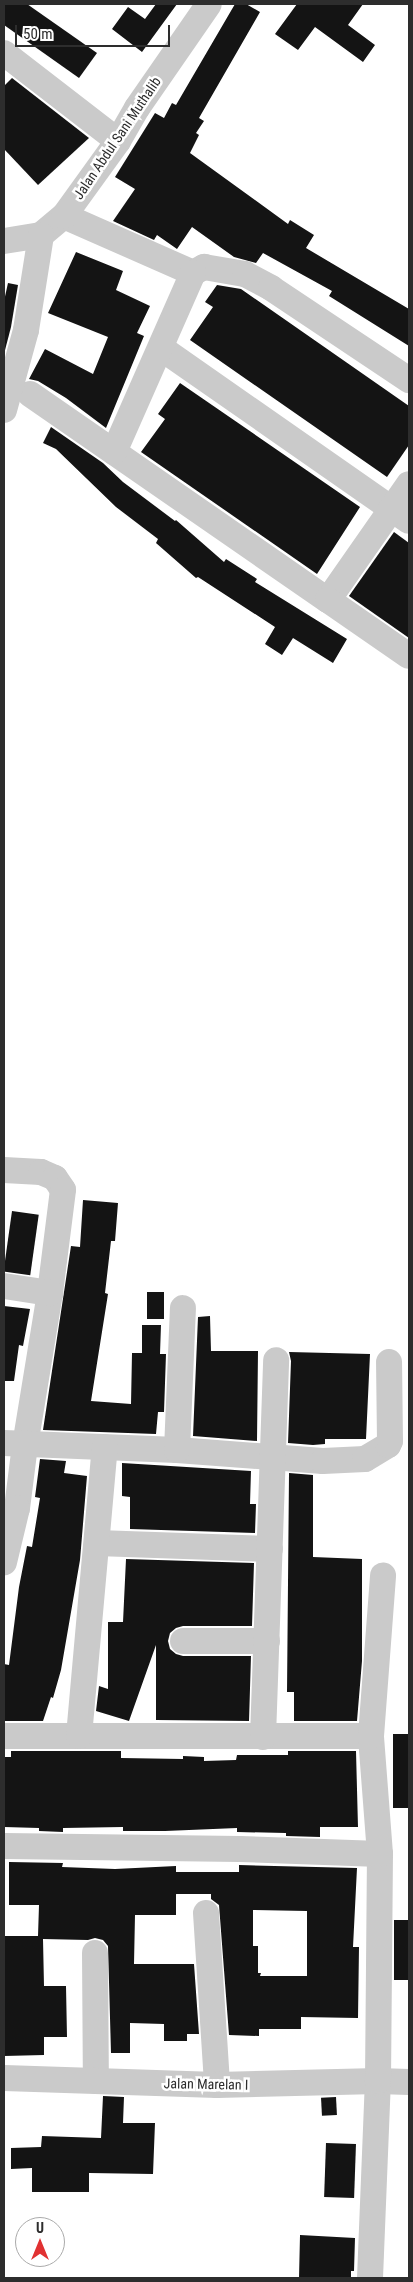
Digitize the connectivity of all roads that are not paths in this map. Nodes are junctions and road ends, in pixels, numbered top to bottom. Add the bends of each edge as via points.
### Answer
1 (209, 4) edge
2 (4, 53) edge
3 (118, 141) junction
4 (64, 216) junction
5 (41, 236) junction
6 (4, 241) edge
7 (193, 273) junction
8 (161, 348) junction
9 (409, 380) edge
10 (30, 394) dead end
11 (4, 410) edge
12 (114, 452) junction
13 (409, 484) edge
14 (400, 515) edge
15 (328, 600) junction
16 (409, 656) edge
17 (4, 1170) edge
18 (4, 1286) edge
19 (50, 1293) junction
20 (183, 1308) dead end
21 (276, 1360) dead end
22 (389, 1362) dead end
23 (14, 1444) edge
24 (105, 1447) junction
25 (177, 1450) junction
26 (273, 1457) junction
27 (96, 1543) junction
28 (270, 1549) junction
29 (4, 1562) edge
30 (383, 1575) dead end
31 (183, 1641) dead end
32 (267, 1641) junction
33 (4, 1736) edge
34 (79, 1736) junction
35 (371, 1736) junction
36 (263, 1737) junction
37 (4, 1846) edge
38 (380, 1854) junction
39 (206, 1913) dead end
40 (96, 1952) dead end
41 (4, 2078) edge
42 (96, 2081) junction
43 (378, 2081) junction
44 (409, 2082) edge
45 (217, 2085) junction
46 (370, 2278) edge

1 - 3 street, Jalan Abdul Sani Muthalib
2 - 3 street
3 - 4 street, Jalan Abdul Sani Muthalib
4 - 5 street, Jalan Abdul Sani Muthalib
4 - 7 street
5 - 6 street
5 - 11 street via 26,330
7 - 8 street
7 - 9 street via 204,267 246,274
8 - 12 street
8 - 14 street
10 - 12 street
12 - 15 street
13 - 14 street
14 - 15 street
15 - 16 street
17 - 19 street via 41,1172 55,1178 63,1190
18 - 19 street
19 - 23 street
20 - 25 street
21 - 26 street
22 - 26 street via 388,1445 364,1458 323,1461
23 - 24 street
23 - 29 street via 17,1508
24 - 25 street
24 - 27 street
25 - 26 street
26 - 28 street
27 - 28 street
27 - 34 street
28 - 32 street
30 - 35 street
31 - 32 street
32 - 36 street
33 - 34 street
34 - 36 street
35 - 36 street
35 - 38 street
37 - 38 street
38 - 43 street
39 - 45 street
40 - 42 street
41 - 42 street, Jalan Marelan I
42 - 45 street, Jalan Marelan I
43 - 44 street, Jalan Marelan I
43 - 45 street, Jalan Marelan I
43 - 46 street

